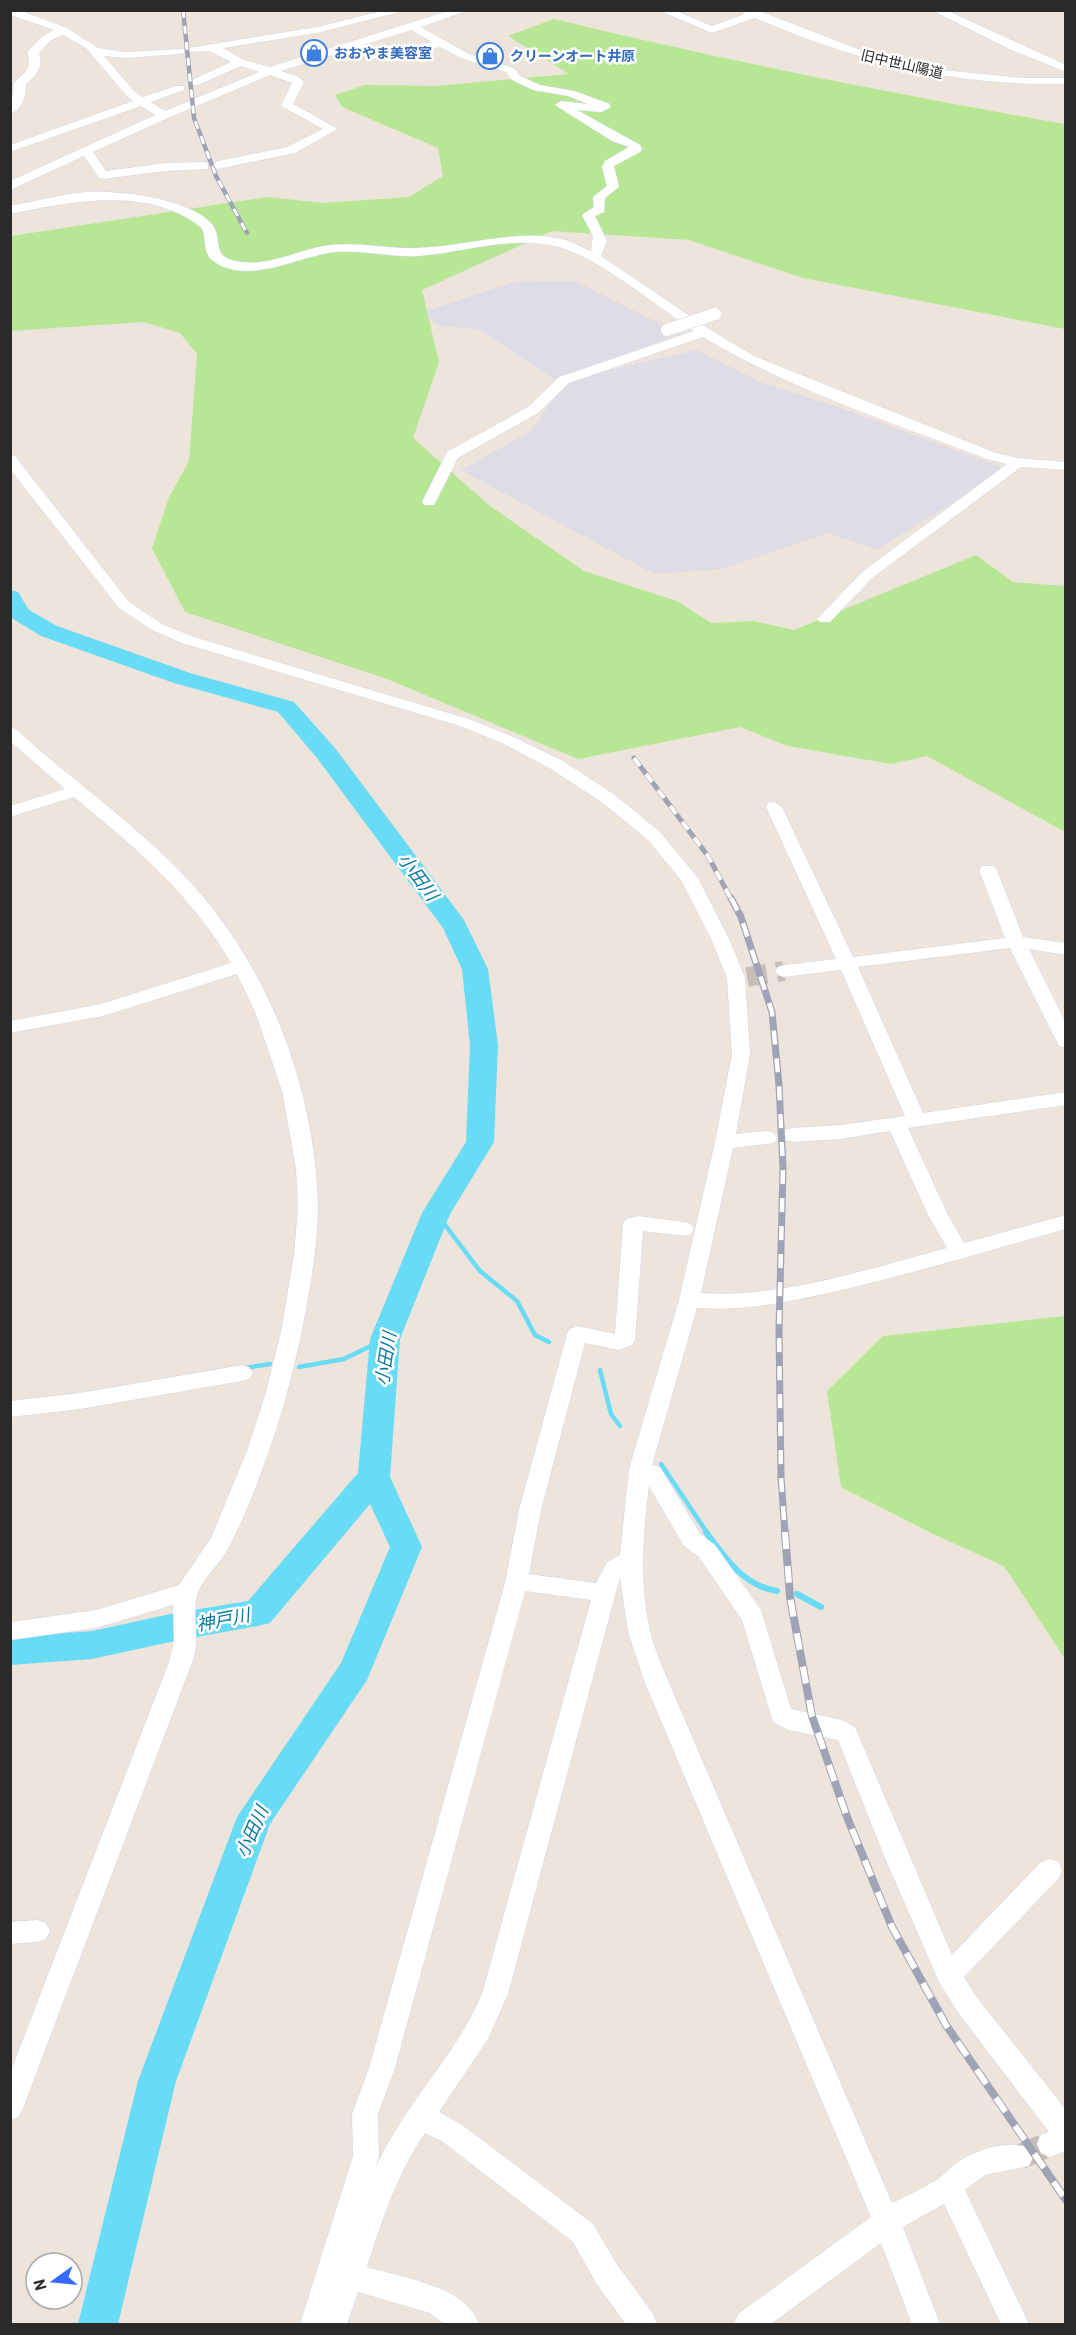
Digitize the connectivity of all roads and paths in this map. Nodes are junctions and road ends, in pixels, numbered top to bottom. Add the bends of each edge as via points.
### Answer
1 (402, 10) edge
2 (464, 10) edge
3 (663, 10) edge
4 (936, 10) edge
5 (10, 11) edge
6 (750, 12) edge
7 (413, 27) junction
8 (63, 30) junction
9 (442, 43) junction
10 (211, 47) junction
11 (356, 47) junction
12 (95, 51) junction
13 (314, 60) junction
14 (240, 62) junction
15 (1065, 69) edge
16 (270, 71) junction
17 (295, 79) junction
18 (1065, 81) edge
19 (15, 83) edge
20 (194, 83) dead end
21 (180, 88) dead end
22 (140, 101) junction
23 (10, 111) edge
24 (164, 115) junction
25 (10, 148) edge
26 (87, 152) junction
27 (218, 165) dead end
28 (204, 166) dead end
29 (10, 186) edge
30 (10, 210) edge
31 (594, 257) junction
32 (714, 314) dead end
33 (667, 330) dead end
34 (704, 332) junction
35 (10, 459) edge
36 (1017, 462) junction
37 (1065, 466) edge
38 (429, 502) dead end
39 (825, 619) dead end
40 (10, 732) edge
41 (27, 749) junction
42 (10, 752) edge
43 (76, 791) junction
44 (774, 807) dead end
45 (10, 812) edge
46 (988, 870) dead end
47 (1016, 942) junction
48 (1065, 949) edge
49 (847, 962) junction
50 (243, 966) junction
51 (784, 971) tunnel mouth
52 (10, 1027) edge
53 (1065, 1042) edge
54 (1065, 1098) edge
55 (916, 1119) junction
56 (895, 1122) junction
57 (792, 1136) dead end
58 (767, 1138) dead end
59 (725, 1142) junction
60 (1065, 1222) edge
61 (684, 1229) dead end
62 (959, 1252) junction
63 (689, 1300) junction
64 (242, 1373) dead end
65 (10, 1409) edge
66 (640, 1469) junction
67 (631, 1561) junction
68 (516, 1582) junction
69 (604, 1593) junction
70 (186, 1597) junction
71 (10, 1631) edge
72 (1050, 1870) dead end
73 (37, 1931) dead end
74 (10, 1932) edge
75 (948, 1974) junction
76 (10, 2108) edge
77 (421, 2117) junction
78 (1060, 2138) edge
79 (1020, 2157) tunnel mouth
80 (950, 2187) junction
81 (887, 2222) junction
82 (350, 2277) junction
83 (314, 2325) edge
84 (333, 2325) edge
85 (465, 2325) edge
86 (643, 2325) edge
87 (748, 2325) edge
88 (926, 2325) edge
89 (1015, 2325) edge

1 - 10 street via 317,30
2 - 7 street
3 - 6 street via 712,30
4 - 15 street
5 - 8 street
6 - 18 street, 旧中世山陽道 via 837,48 931,72 989,81
7 - 9 street
7 - 11 street
8 - 12 street
8 - 19 street via 37,46 32,74
9 - 11 street via 381,58
9 - 31 street via 465,56 510,70 516,78 537,88 570,93 606,106 561,105 634,145 634,151 609,164 613,187 599,197 600,209 588,215 601,239 600,250
10 - 12 street via 125,55
10 - 14 street
11 - 13 street
12 - 22 street
13 - 16 street
13 - 17 street
14 - 16 street
14 - 20 street
16 - 17 street
16 - 24 street
17 - 27 street via 298,82 287,105 332,129 291,150
19 - 23 street via 20,98
21 - 22 street
22 - 24 street
22 - 25 street
24 - 26 street
26 - 28 street via 102,175
26 - 29 street
30 - 31 street via 89,196 139,199 192,216 207,226 212,252 218,258 242,266 277,263 328,249 417,252 511,239 557,242
31 - 34 street
32 - 33 street, bridge
34 - 36 street via 749,359 817,388 992,456
34 - 38 street via 564,380 533,410 452,455
35 - 59 street via 124,604 157,627 188,640 466,723 510,741 557,765 609,799 654,836 689,878 742,977 741,1054
36 - 37 street
36 - 39 street via 867,575
40 - 41 street
41 - 42 street
41 - 43 street
43 - 45 street
43 - 50 street via 133,836 177,879 206,911
44 - 49 street
46 - 47 street
47 - 48 street
47 - 49 street
47 - 53 street
49 - 51 street
49 - 55 street
50 - 52 street via 103,1010
50 - 70 street via 285,1069 296,1111 307,1183 306,1241 289,1344 270,1417 223,1537
54 - 55 street
55 - 56 street
56 - 57 street
56 - 62 street
58 - 59 street
59 - 63 street
60 - 62 street
61 - 68 street via 633,1224 625,1340 577,1334 530,1510
62 - 63 street via 804,1291 725,1303
63 - 66 street
64 - 65 street
66 - 67 street
66 - 75 street via 652,1473 692,1540 707,1551 753,1617 781,1715 847,1734
67 - 69 street via 611,1570
67 - 81 street via 639,1632 657,1683
68 - 69 street
68 - 83 street via 382,2068 365,2114 366,2156
69 - 77 street via 495,1994 479,2031
70 - 71 street via 96,1620
70 - 76 street via 185,1642 174,1679
72 - 75 street
73 - 74 street
75 - 78 street
77 - 82 street via 397,2151 381,2186
77 - 86 street via 452,2133 583,2232
79 - 80 street via 980,2164
80 - 81 street
80 - 89 street
81 - 87 street
81 - 88 street
82 - 84 street
82 - 85 street via 438,2301

